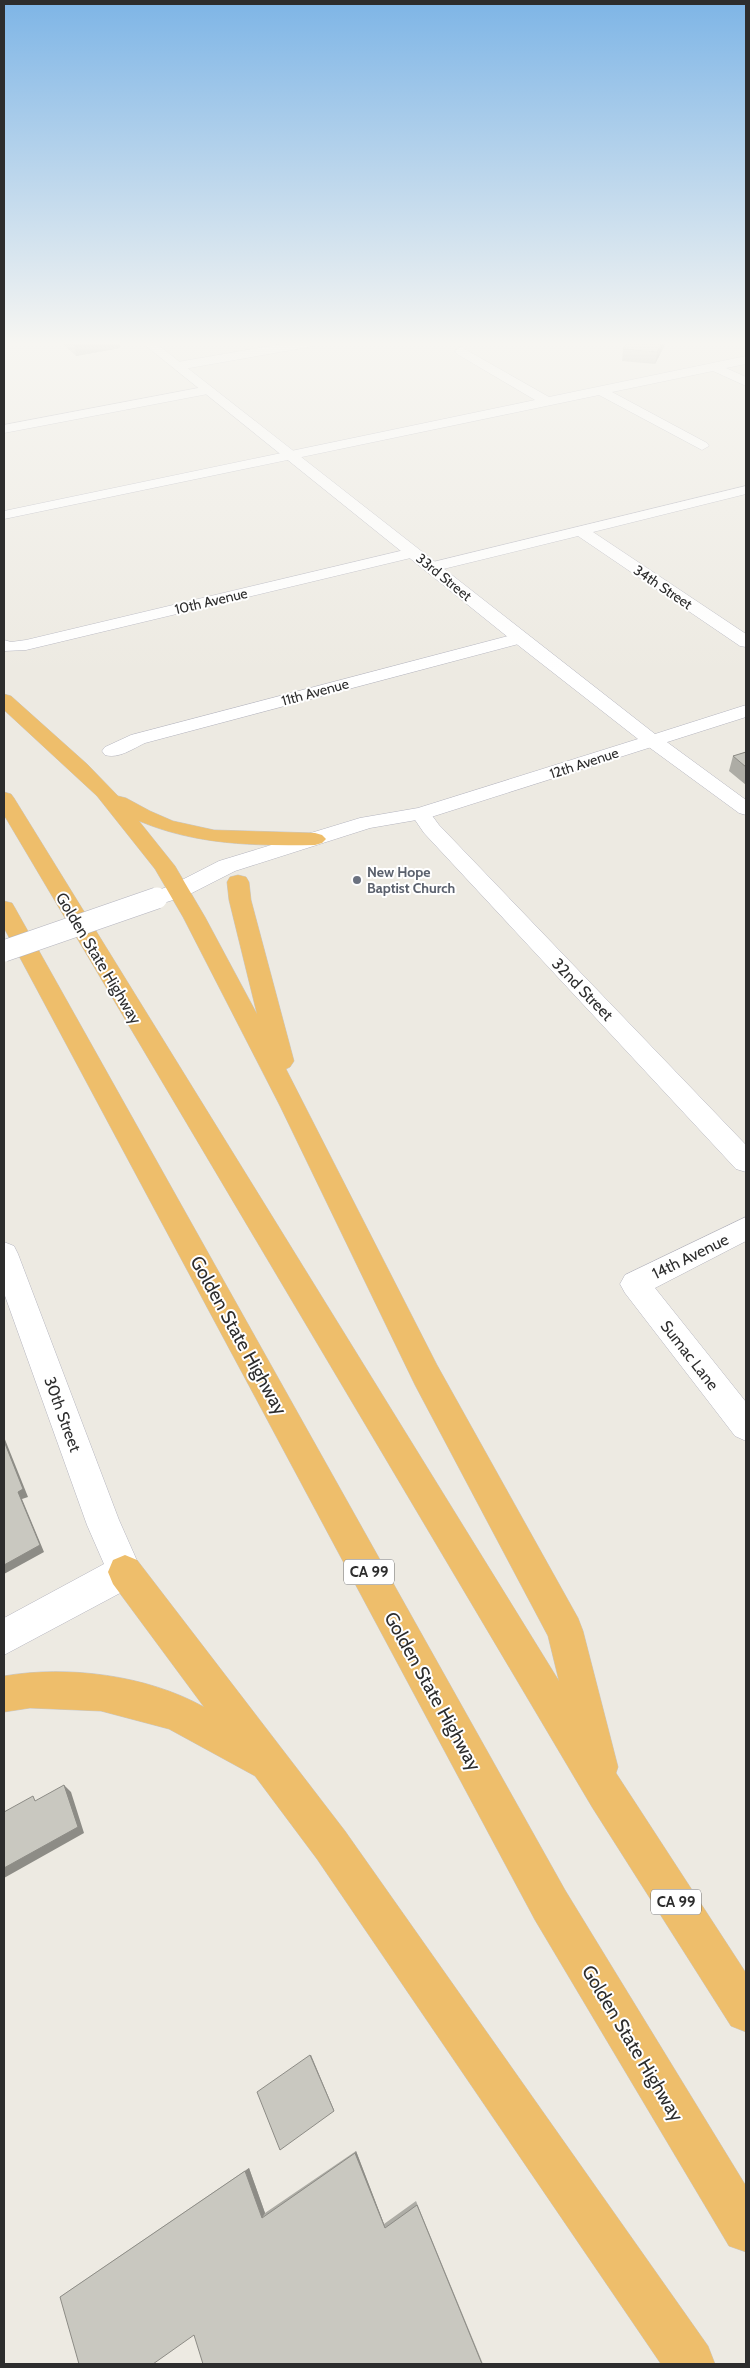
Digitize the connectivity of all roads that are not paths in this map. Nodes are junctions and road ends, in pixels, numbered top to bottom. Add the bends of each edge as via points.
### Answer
1 (286, 452) edge
2 (307, 452) edge
3 (290, 455) junction
4 (746, 490) edge
5 (4, 515) edge
6 (580, 531) junction
7 (413, 553) junction
8 (431, 567) junction
9 (520, 638) junction
10 (746, 642) edge
11 (7, 646) edge
12 (4, 700) edge
13 (746, 711) edge
14 (654, 740) junction
15 (112, 751) dead end
16 (104, 792) junction
17 (4, 798) edge
18 (746, 809) edge
19 (422, 814) junction
20 (315, 838) junction
21 (238, 882) junction
22 (167, 895) junction
23 (4, 908) edge
24 (4, 952) edge
25 (293, 1106) junction
26 (746, 1162) edge
27 (746, 1228) edge
28 (4, 1254) edge
29 (635, 1284) joint
30 (746, 1426) edge
31 (125, 1572) junction
32 (4, 1637) edge
33 (4, 1694) edge
34 (268, 1764) junction
35 (606, 1793) junction
36 (746, 2011) edge
37 (746, 2229) edge
38 (690, 2364) edge

1 - 3 street, 33rd Street
2 - 3 street
3 - 5 street
3 - 7 street, 33rd Street
4 - 6 street
6 - 8 street
6 - 10 street, 34th Street
7 - 8 street, 33rd Street
7 - 11 street, 10th Avenue via 36,643
8 - 9 street, 33rd Street
9 - 14 street, 33rd Street
9 - 15 street, 11th Avenue via 138,739
12 - 16 highway
13 - 14 street, 12th Avenue
14 - 18 street, 33rd Street
14 - 19 street, 12th Avenue
16 - 20 highway via 157,823 184,832 239,839
16 - 22 highway via 164,866
17 - 35 highway, Golden State Highway / CA 99
19 - 20 street, 12th Avenue via 367,822
19 - 21 street, 12th Avenue via 383,836
19 - 26 street, 32nd Street via 431,829
20 - 22 street, 12th Avenue via 227,866
21 - 22 street, 12th Avenue
21 - 25 highway
22 - 24 street, 12th Avenue, bridge
22 - 25 highway via 194,917
23 - 37 highway, Golden State Highway / CA 99 via 550,1905
25 - 35 highway via 426,1375 565,1631
27 - 29 street, 14th Avenue
28 - 31 street, 30th Street via 104,1525
29 - 30 street, Sumac Lane
31 - 32 street
31 - 34 highway
33 - 34 highway via 30,1690 101,1692 176,1712
34 - 38 highway via 331,1845
35 - 36 highway, Golden State Highway / CA 99

